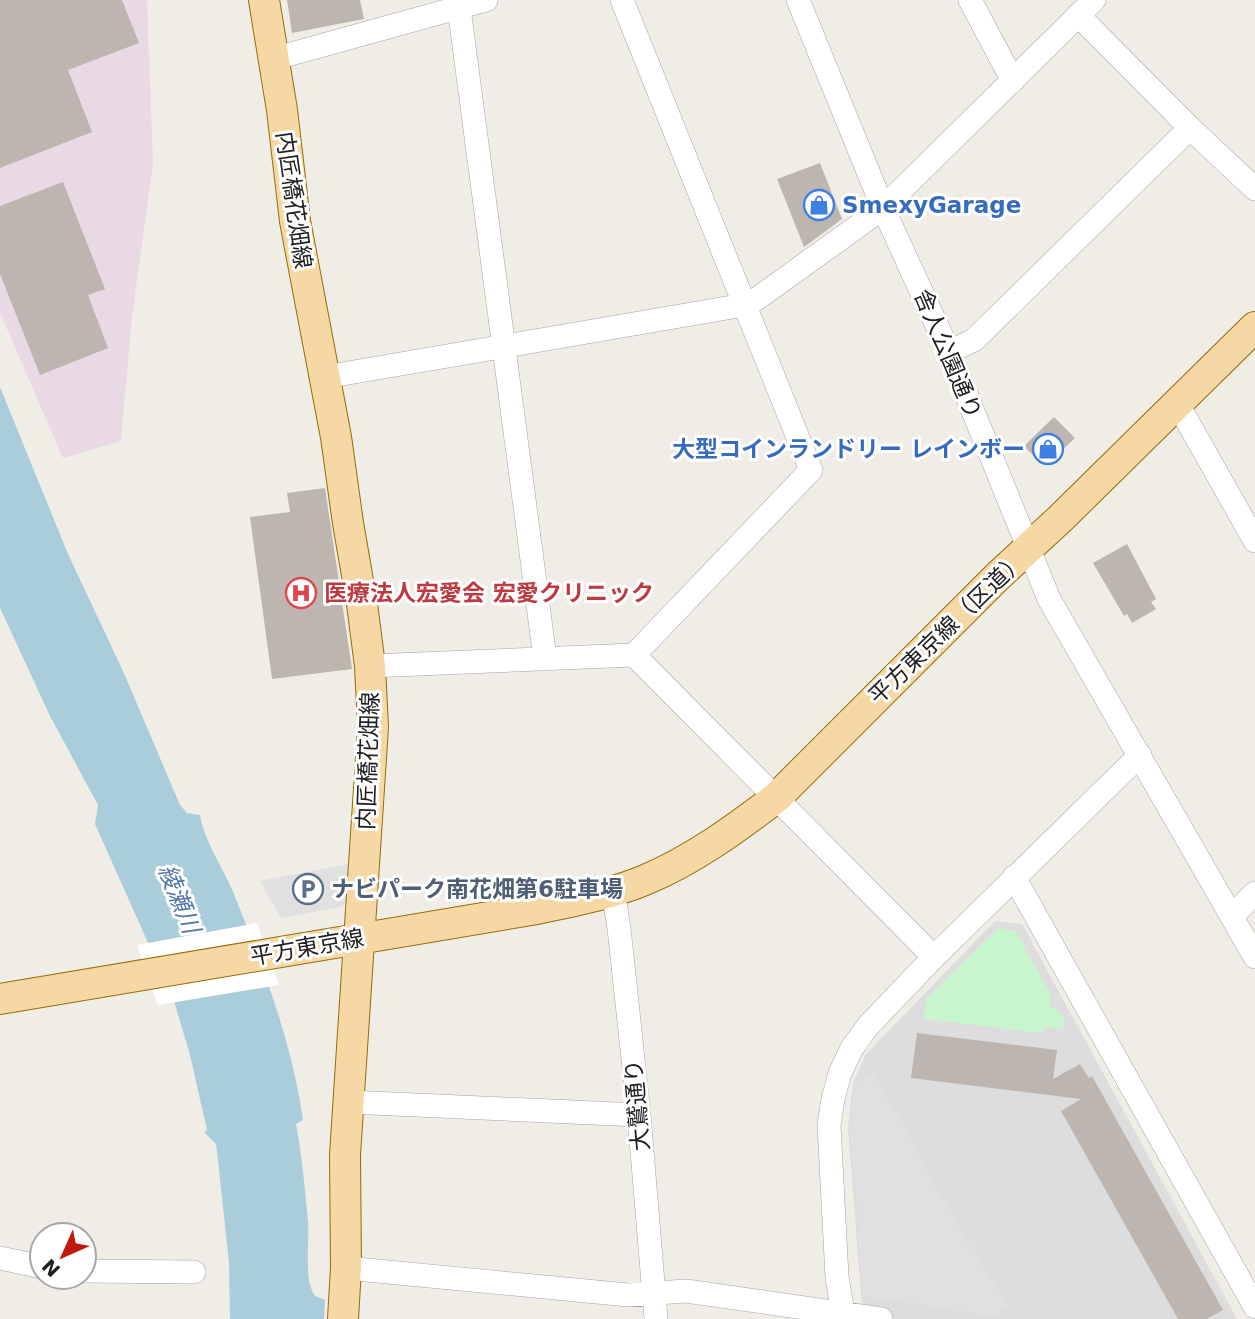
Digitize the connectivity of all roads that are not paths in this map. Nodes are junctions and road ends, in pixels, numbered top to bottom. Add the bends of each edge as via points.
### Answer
1 (264, 0) edge
2 (486, 0) edge
3 (622, 0) edge
4 (798, 0) edge
5 (970, 0) edge
6 (459, 8) junction
7 (1086, 8) edge
8 (273, 59) junction
9 (1013, 80) junction
10 (1190, 128) junction
11 (1255, 189) edge
12 (883, 208) junction
13 (744, 305) junction
14 (1255, 327) edge
15 (506, 348) junction
16 (949, 352) junction
17 (325, 377) junction
18 (1177, 403) junction
19 (1255, 541) edge
20 (1028, 549) junction
21 (634, 654) junction
22 (545, 658) junction
23 (370, 666) junction
24 (1140, 755) junction
25 (776, 798) junction
26 (1014, 877) junction
27 (612, 891) junction
28 (1255, 893) edge
29 (1232, 916) junction
30 (359, 938) junction
31 (934, 957) junction
32 (1255, 957) edge
33 (0, 999) edge
34 (349, 1101) junction
35 (639, 1115) junction
36 (0, 1258) edge
37 (28, 1264) edge
38 (346, 1268) junction
39 (98, 1271) edge
40 (194, 1272) dead end
41 (654, 1293) junction
42 (1255, 1307) edge
43 (844, 1316) edge
44 (343, 1319) edge
45 (656, 1319) edge
46 (881, 1319) edge

1 - 8 main road, 内匠橋花畑線
2 - 6 street
3 - 13 street
4 - 12 street, 舎人公園通り
5 - 9 street
6 - 8 street
6 - 15 street
7 - 9 street
7 - 10 street
8 - 17 main road, 内匠橋花畑線 via 295,222
9 - 12 street
10 - 11 street
10 - 16 street via 974,340
12 - 13 street
12 - 16 street, 舎人公園通り
13 - 15 street
13 - 21 street via 811,470
14 - 18 main road, 平方東京線（区道）
15 - 17 street
15 - 22 street
16 - 20 street, 舎人公園通り
17 - 23 main road, 内匠橋花畑線
18 - 19 street
18 - 20 main road, 平方東京線（区道）
20 - 24 street, 舎人公園通り via 1049,599
20 - 25 main road, 平方東京線（区道）
21 - 22 street
21 - 25 street
22 - 23 street
23 - 30 main road, 内匠橋花畑線 via 373,727
24 - 26 street
24 - 29 street, 舎人公園通り
25 - 27 main road, 平方東京線（区道） via 697,854
25 - 31 street
26 - 31 street
26 - 42 street
27 - 30 main road, 平方東京線 via 531,910
27 - 35 street, 大鷲通り via 620,928
28 - 29 street
29 - 32 street, 舎人公園通り
30 - 33 main road, 平方東京線
30 - 34 main road, 内匠橋花畑線
31 - 43 street via 852,1048 833,1099 830,1165
34 - 35 street
34 - 38 main road, 内匠橋花畑線
35 - 41 street, 大鷲通り
36 - 37 street
38 - 41 street via 628,1295
38 - 44 main road, 内匠橋花畑線
39 - 40 street
41 - 43 street via 686,1291
41 - 45 street, 大鷲通り
43 - 46 street

